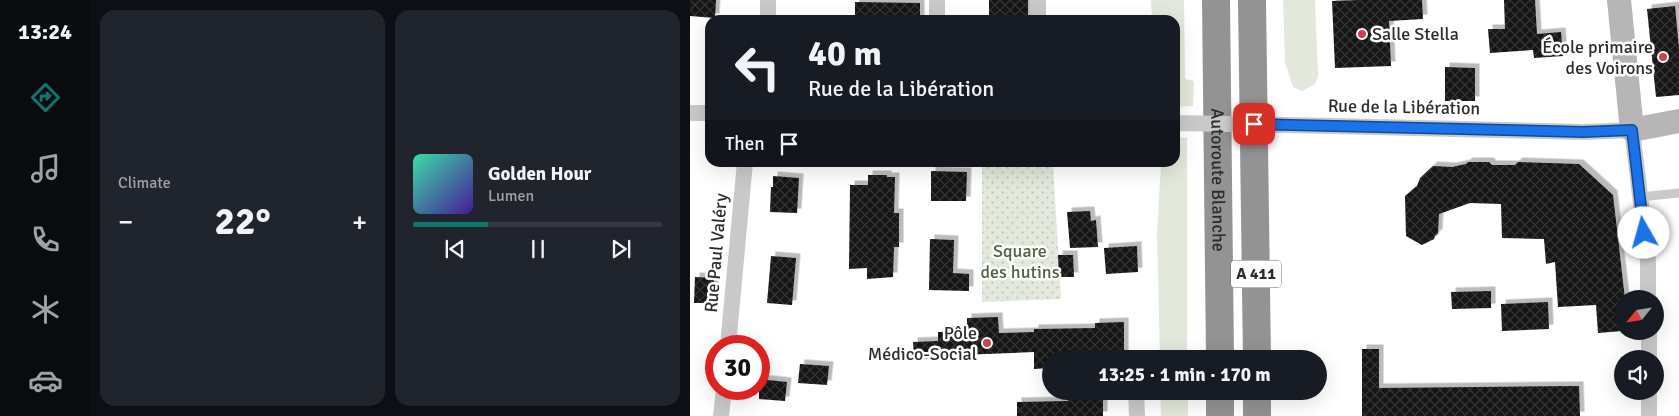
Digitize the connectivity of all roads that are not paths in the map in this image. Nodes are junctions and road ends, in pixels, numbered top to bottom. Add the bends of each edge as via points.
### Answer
1 (768, 0) edge
2 (937, 0) edge
3 (1038, 0) edge
4 (1216, 0) edge
5 (1252, 0) edge
6 (1619, 0) edge
7 (768, 15) edge
8 (937, 15) edge
9 (1038, 15) edge
10 (690, 113) edge
11 (705, 113) edge
12 (1679, 122) edge
13 (1180, 123) edge
14 (1632, 130) junction
15 (744, 167) edge
16 (1679, 193) edge
17 (1640, 197) junction
18 (1648, 290) edge
19 (729, 335) edge
20 (1220, 350) edge
21 (1256, 350) edge
22 (723, 400) edge
23 (1136, 400) edge
24 (1220, 400) edge
25 (1257, 400) edge
26 (1649, 400) edge
27 (721, 416) edge
28 (1137, 416) edge
29 (1220, 416) edge
30 (1257, 416) edge
31 (1649, 416) edge

1 - 7 street
2 - 8 street
3 - 9 street
4 - 20 highway, Autoroute Blanche / A 411
5 - 21 highway, Autoroute Blanche / A 411
6 - 14 street
10 - 11 street
12 - 14 street
13 - 14 street, Rue de la Libération, bridge via 1583,132
14 - 17 street
15 - 19 street, Rue Paul Valéry
16 - 17 lane
17 - 18 street
22 - 27 street
23 - 28 street
24 - 29 highway
25 - 30 highway
26 - 31 street

